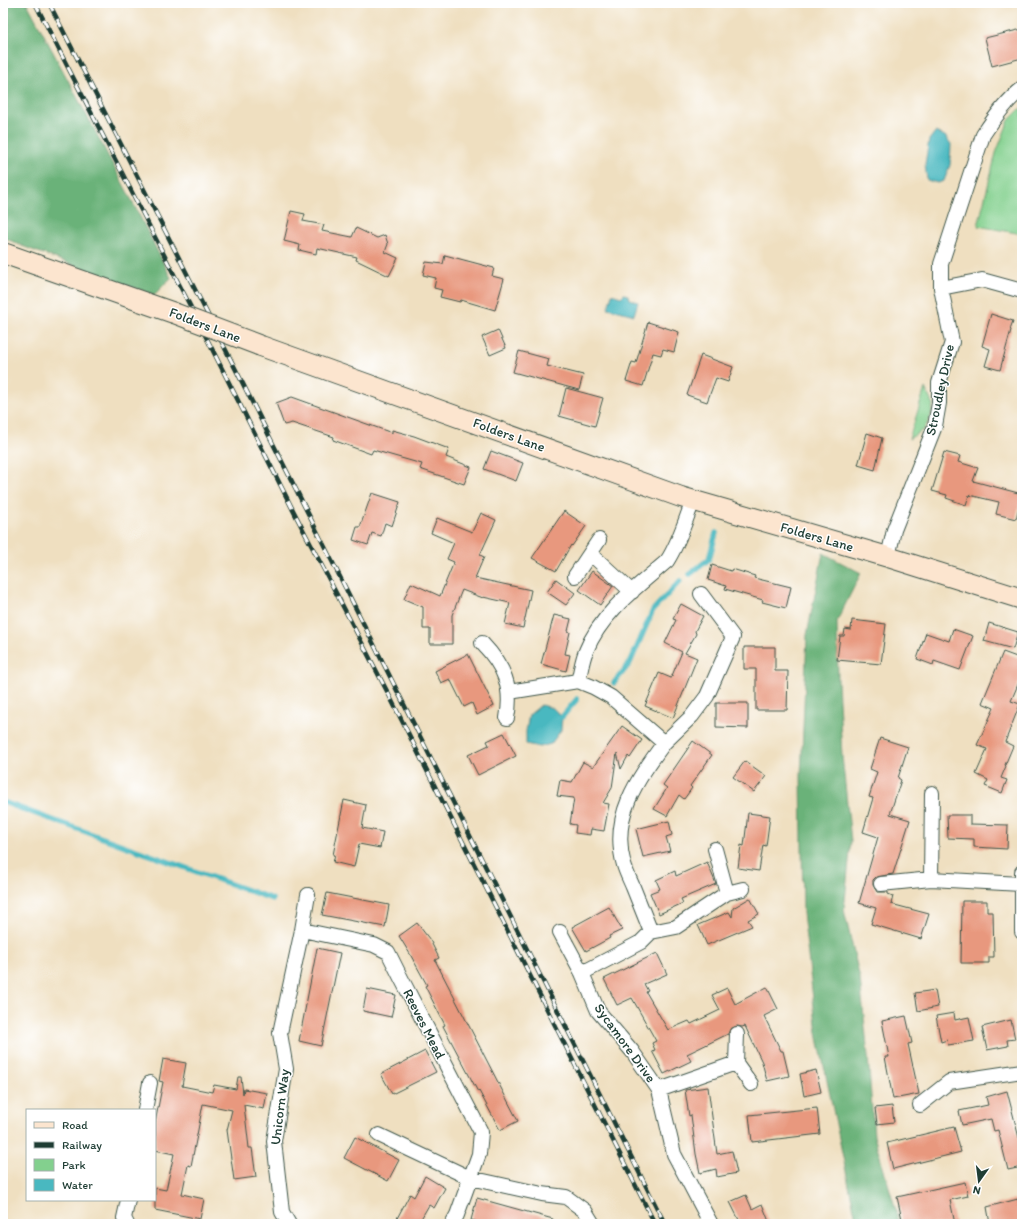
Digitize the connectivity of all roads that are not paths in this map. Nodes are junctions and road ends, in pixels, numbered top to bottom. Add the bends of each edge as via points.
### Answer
1 (1022, 89) edge
2 (3, 253) edge
3 (941, 288) junction
4 (1022, 291) edge
5 (693, 501) junction
6 (599, 540) dead end
7 (591, 554) junction
8 (888, 557) junction
9 (575, 576) dead end
10 (632, 592) junction
11 (701, 594) dead end
12 (1022, 599) edge
13 (482, 644) dead end
14 (578, 681) junction
15 (509, 692) junction
16 (507, 718) dead end
17 (664, 743) junction
18 (932, 793) dead end
19 (715, 849) dead end
20 (1022, 878) edge
21 (931, 879) junction
22 (881, 884) dead end
23 (743, 889) dead end
24 (727, 893) junction
25 (308, 895) dead end
26 (1022, 910) edge
27 (302, 930) junction
28 (560, 932) dead end
29 (652, 932) junction
30 (1022, 932) edge
31 (582, 973) junction
32 (737, 1034) dead end
33 (736, 1063) junction
34 (1022, 1071) edge
35 (150, 1083) dead end
36 (751, 1084) dead end
37 (659, 1090) junction
38 (920, 1105) dead end
39 (145, 1109) edge
40 (379, 1135) dead end
41 (470, 1178) junction
42 (128, 1201) edge
43 (128, 1224) edge
44 (289, 1224) edge
45 (452, 1224) edge
46 (594, 1224) edge
47 (711, 1224) edge

1 - 3 street, Stroudley Drive via 1013,96 983,135 941,264
2 - 5 main road, Folders Lane, bridge
3 - 4 street via 982,280
3 - 8 street, Stroudley Drive via 952,342 938,383 939,404 935,426 894,530
5 - 8 main road, Folders Lane
5 - 10 street via 678,542 667,560
6 - 7 street
7 - 9 street
7 - 10 street
8 - 12 main road, Folders Lane
10 - 14 street via 615,606 596,632 585,652
11 - 17 street via 733,637 707,696 692,716
13 - 15 street via 496,659 505,676
14 - 15 street
14 - 17 street via 593,686 611,697
15 - 16 street via 510,706
17 - 29 street via 626,804 620,828 624,865
18 - 21 street
19 - 24 street
20 - 21 street
20 - 26 street
21 - 22 street
23 - 24 street
24 - 29 street via 676,926
25 - 27 street, Unicorn Way
26 - 30 street
27 - 41 street, Reeves Mead via 374,945 388,952 481,1132 479,1154
27 - 44 street, Unicorn Way via 280,1033 286,1069 274,1141 282,1212
28 - 31 street, Sycamore Drive
29 - 31 street via 641,942
31 - 37 street, Sycamore Drive via 598,1011 632,1051
32 - 33 street
33 - 36 street
33 - 37 street, Sycamore Drive
34 - 38 street via 949,1082
35 - 39 street
37 - 47 street, Sycamore Drive via 674,1154
40 - 41 street
41 - 45 street, Reeves Mead
41 - 46 street via 566,1197 585,1211
42 - 43 street via 124,1218

